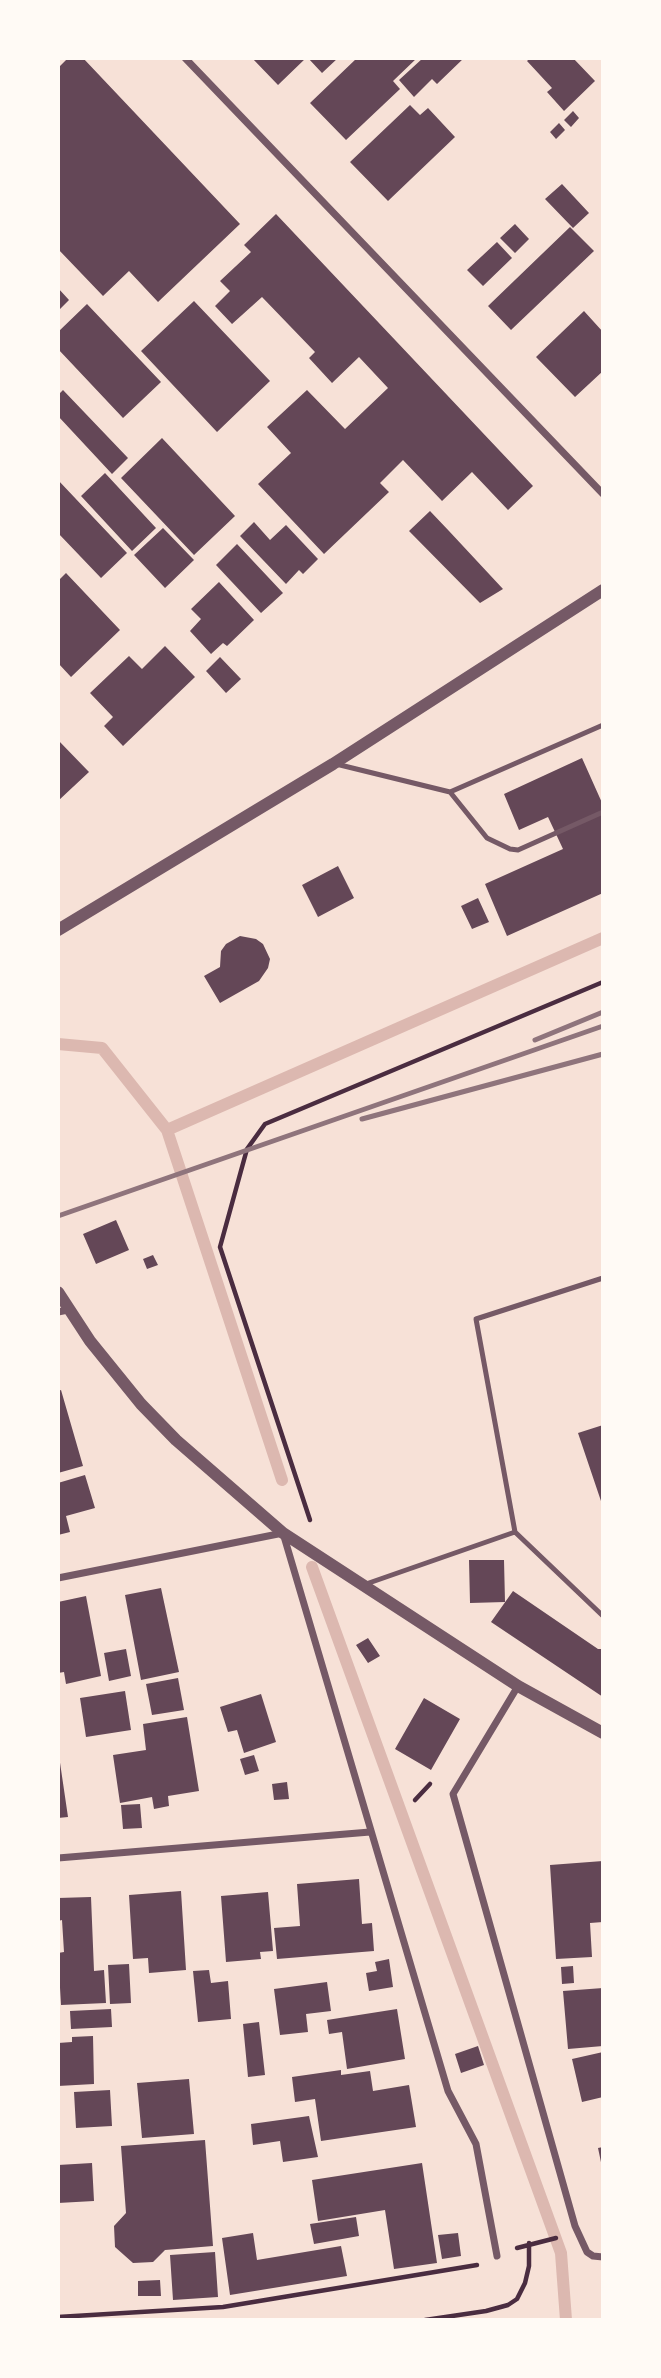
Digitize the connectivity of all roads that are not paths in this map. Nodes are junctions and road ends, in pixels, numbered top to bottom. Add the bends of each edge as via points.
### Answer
1 (185, 58) edge
2 (603, 494) edge
3 (603, 590) edge
4 (603, 725) edge
5 (333, 764) junction
6 (450, 792) junction
7 (603, 812) edge
8 (58, 930) edge
9 (603, 1278) edge
10 (58, 1292) edge
11 (63, 1311) edge
12 (515, 1532) junction
13 (283, 1533) junction
14 (58, 1577) edge
15 (362, 1585) junction
16 (603, 1616) edge
17 (518, 1686) junction
18 (603, 1733) edge
19 (370, 1832) junction
20 (58, 1858) edge
21 (497, 2256) dead end
22 (603, 2257) edge

1 - 2 street
3 - 5 street
4 - 6 lane
5 - 6 lane
5 - 8 street
6 - 7 lane via 487,838 510,849 518,850
9 - 12 lane via 476,1319
10 - 11 street
11 - 13 street via 176,1440
12 - 15 lane
12 - 16 lane
13 - 14 street
13 - 15 street
13 - 19 street
15 - 17 street
17 - 18 street
17 - 22 street via 453,1794 575,2226 584,2248
19 - 20 street
19 - 21 street via 448,2091 476,2144

